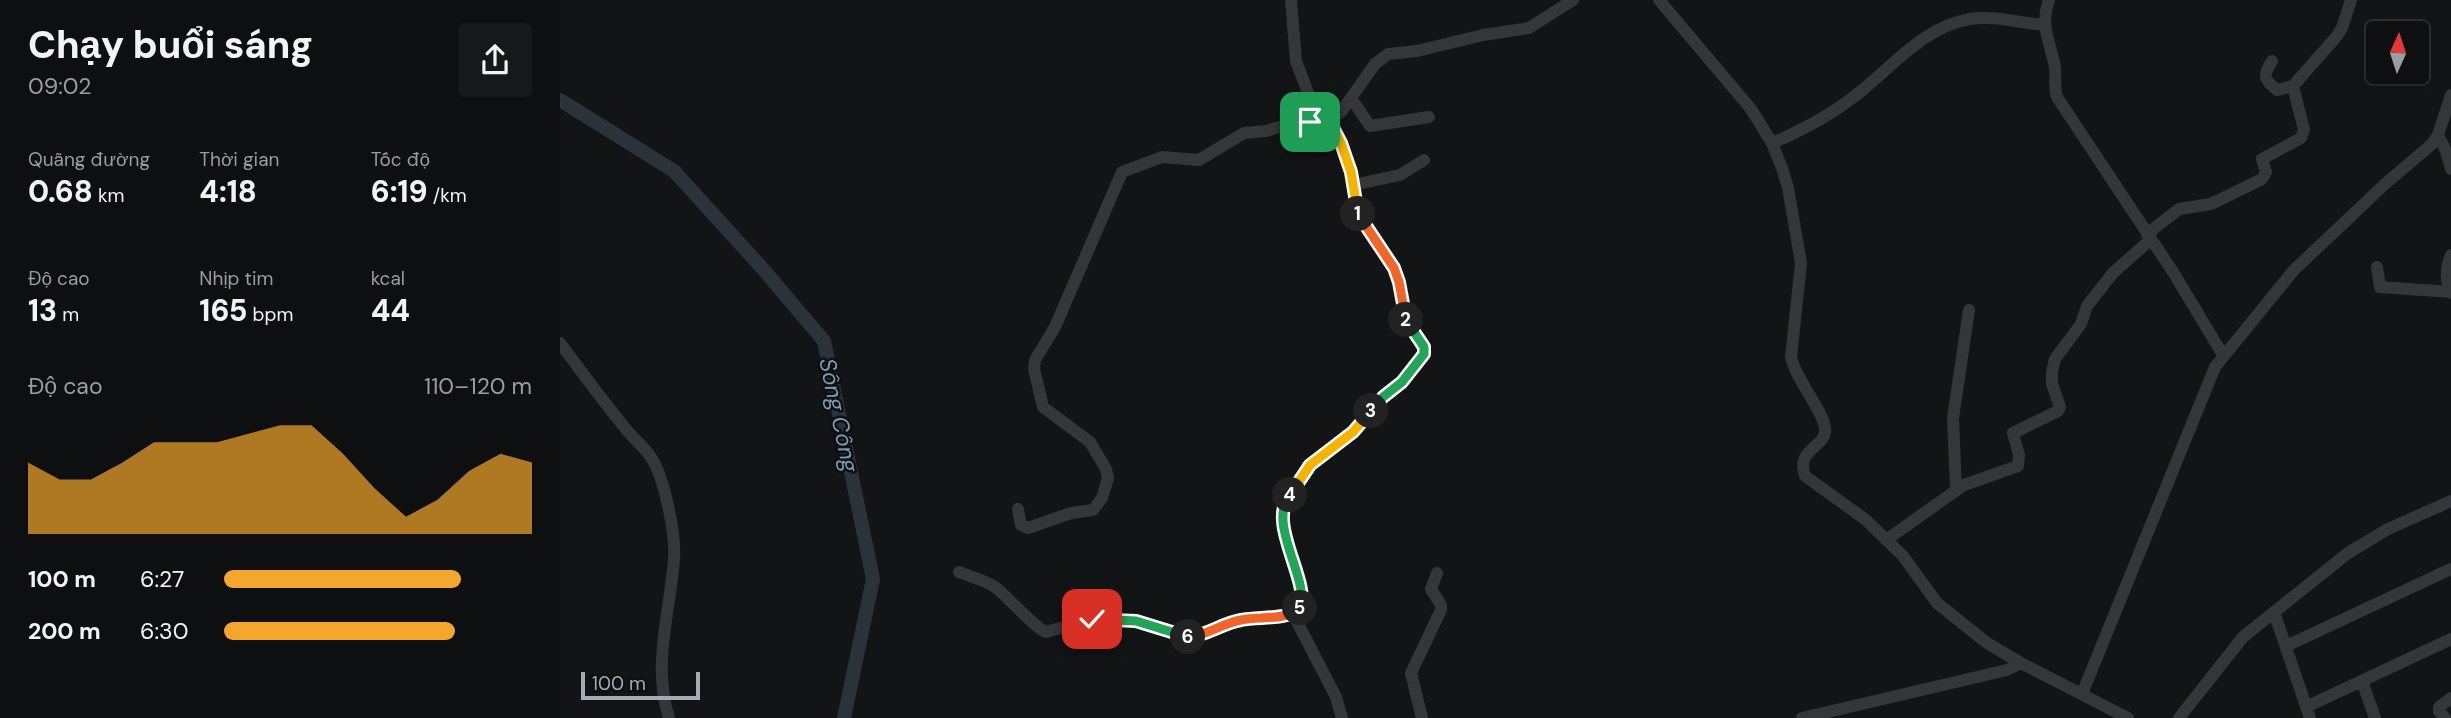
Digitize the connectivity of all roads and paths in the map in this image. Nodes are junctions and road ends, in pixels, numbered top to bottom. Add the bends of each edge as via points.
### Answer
1 (1291, 0) edge
2 (1573, 0) edge
3 (1659, 0) edge
4 (2049, 0) edge
5 (2351, 0) edge
6 (2044, 25) junction
7 (2272, 61) dead end
8 (2293, 86) junction
9 (2451, 95) edge
10 (1351, 98) junction
11 (1429, 117) dead end
12 (1324, 121) junction
13 (2438, 135) junction
14 (1772, 143) junction
15 (1424, 160) dead end
16 (2451, 169) edge
17 (1353, 185) junction
18 (2149, 237) junction
19 (2451, 255) edge
20 (2376, 267) dead end
21 (2451, 293) edge
22 (1969, 310) dead end
23 (560, 343) edge
24 (2223, 355) junction
25 (1956, 490) junction
26 (2450, 505) edge
27 (1018, 509) dead end
28 (1886, 540) junction
29 (2451, 569) edge
30 (959, 572) dead end
31 (1437, 573) dead end
32 (2274, 612) junction
33 (1293, 614) junction
34 (2451, 639) edge
35 (2286, 646) junction
36 (2021, 663) junction
37 (2362, 681) junction
38 (2082, 694) junction
39 (2451, 698) edge
40 (2308, 713) edge
41 (669, 718) edge
42 (1342, 718) edge
43 (1422, 718) edge
44 (1802, 718) edge
45 (2128, 718) edge
46 (2179, 718) edge
47 (2375, 718) edge
48 (2445, 718) edge

1 - 12 street via 1296,61
2 - 10 street via 1530,28 1388,54 1375,64
3 - 14 street via 1751,109
4 - 6 street
5 - 8 street via 2342,29
6 - 14 street via 1985,19 1956,23 1915,44 1849,100
6 - 18 street via 2057,97
7 - 8 street via 2265,78 2277,90
8 - 18 street via 2303,135 2262,159 2266,172 2262,179 2211,204 2179,209
9 - 13 street
10 - 11 street via 1370,126
10 - 12 street via 1341,112
12 - 17 street via 1341,143
12 - 27 street via 1244,133 1199,160 1162,157 1122,172 1034,369 1043,407 1098,453 1108,478 1102,498 1093,510 1028,528 1021,525
13 - 16 street
13 - 24 street via 2294,270
14 - 28 street via 1788,188 1801,263 1793,368 1825,426 1823,437 1806,454 1802,469
15 - 17 street via 1400,175
17 - 33 street via 1356,210 1394,268 1407,323 1425,350 1358,428 1310,465 1282,505 1303,601
18 - 24 street
18 - 25 street via 2087,306 2081,324 2056,359 2052,384 2058,411 2013,433 2018,466
19 - 21 street via 2447,284
20 - 21 street via 2380,288
22 - 25 street via 1953,418
23 - 41 street via 650,456 670,513 675,544 662,653
24 - 38 street via 2208,379
25 - 28 street
26 - 32 street via 2365,542
28 - 36 street via 1937,603
29 - 35 street
30 - 33 street via 992,584 1046,632 1092,619 1136,621 1189,637 1240,620
31 - 43 street via 1431,589 1441,610 1411,673
32 - 35 street
32 - 46 street via 2234,646
33 - 42 street via 1336,696
34 - 37 street
35 - 40 street
36 - 38 street
36 - 44 street
37 - 40 street
37 - 47 street
38 - 45 street
39 - 48 street via 2439,707

